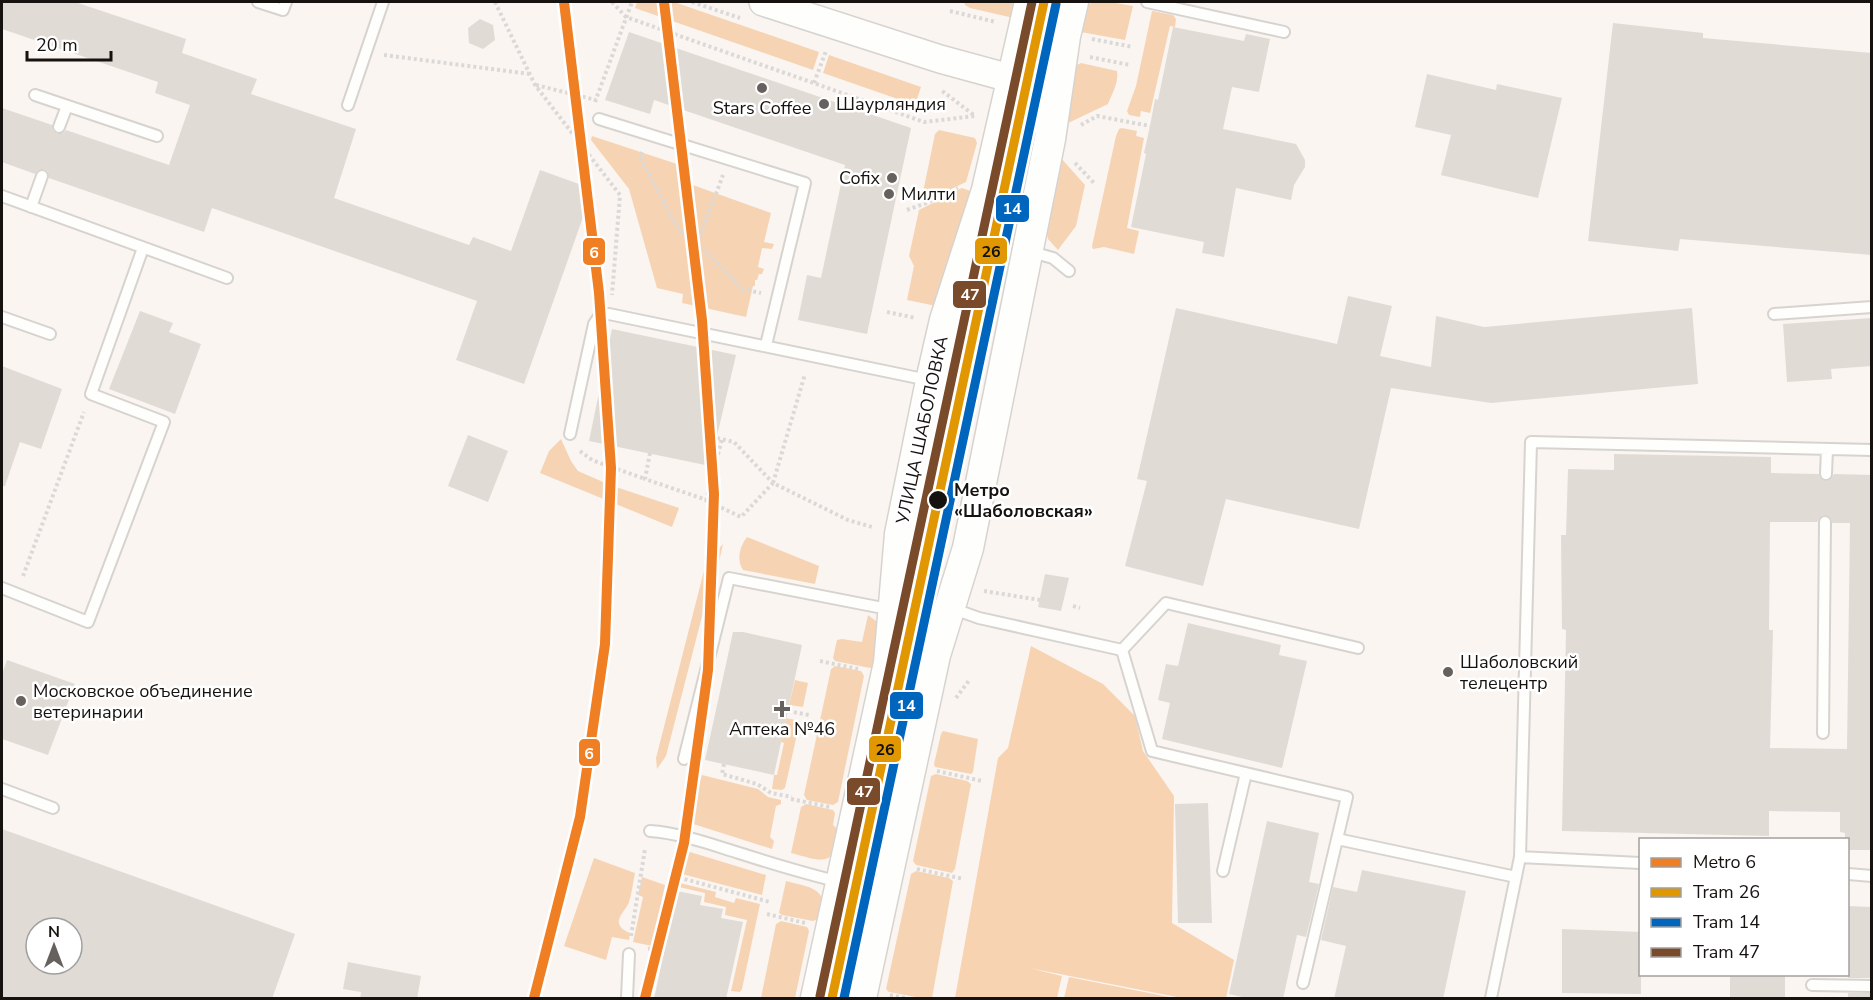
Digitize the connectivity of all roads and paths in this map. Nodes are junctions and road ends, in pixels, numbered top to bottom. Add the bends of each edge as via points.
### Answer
1 (258, 2) edge
2 (286, 2) edge
3 (383, 2) edge
4 (495, 2) edge
5 (612, 2) edge
6 (632, 2) edge
7 (763, 2) edge
8 (1030, 2) edge
9 (1073, 2) edge
10 (1147, 2) edge
11 (950, 11) dead end
12 (626, 17) junction
13 (1005, 24) dead end
14 (1284, 32) dead end
15 (1083, 37) dead end
16 (827, 47) dead end
17 (1133, 47) dead end
18 (365, 52) junction
19 (1080, 55) dead end
20 (1130, 65) dead end
21 (530, 74) junction
22 (1012, 80) junction
23 (814, 83) junction
24 (933, 83) dead end
25 (535, 85) junction
26 (1057, 91) junction
27 (35, 95) dead end
28 (596, 100) junction
29 (348, 105) dead end
30 (66, 106) junction
31 (596, 115) joint
32 (975, 116) junction
33 (1149, 126) dead end
34 (59, 127) dead end
35 (978, 127) dead end
36 (1076, 127) dead end
37 (585, 134) dead end
38 (157, 136) dead end
39 (582, 145) junction
40 (642, 151) dead end
41 (728, 159) junction
42 (1072, 160) dead end
43 (42, 176) dead end
44 (968, 183) dead end
45 (1095, 184) dead end
46 (2, 196) edge
47 (31, 207) junction
48 (907, 210) dead end
49 (697, 245) junction
50 (143, 248) junction
51 (1028, 251) junction
52 (1069, 271) dead end
53 (614, 274) dead end
54 (227, 278) dead end
55 (777, 297) junction
56 (1872, 307) edge
57 (887, 312) dead end
58 (1774, 314) dead end
59 (2, 317) edge
60 (917, 318) dead end
61 (50, 334) dead end
62 (766, 345) junction
63 (807, 366) dead end
64 (931, 381) junction
65 (91, 394) junction
66 (570, 434) joint
67 (717, 438) dead end
68 (722, 439) junction
69 (1827, 449) junction
70 (1872, 450) edge
71 (650, 453) dead end
72 (1826, 474) dead end
73 (645, 479) junction
74 (773, 483) junction
75 (706, 501) junction
76 (1826, 522) dead end
77 (882, 530) dead end
78 (2, 588) edge
79 (983, 591) dead end
80 (17, 594) junction
81 (1040, 600) dead end
82 (1073, 606) dead end
83 (950, 607) junction
84 (1080, 608) dead end
85 (893, 610) junction
86 (1358, 648) dead end
87 (1122, 650) junction
88 (788, 711) dead end
89 (809, 715) dead end
90 (1823, 733) dead end
91 (684, 759) dead end
92 (724, 764) dead end
93 (931, 770) dead end
94 (1246, 773) junction
95 (982, 781) dead end
96 (2, 789) edge
97 (792, 797) dead end
98 (53, 808) dead end
99 (650, 831) joint
100 (683, 837) junction
101 (1337, 839) junction
102 (1520, 857) junction
103 (1639, 863) edge
104 (910, 867) dead end
105 (1223, 871) dead end
106 (1849, 874) edge
107 (673, 876) junction
108 (1872, 876) edge
109 (1516, 877) junction
110 (964, 879) dead end
111 (841, 884) junction
112 (884, 892) junction
113 (770, 902) dead end
114 (629, 954) junction
115 (1303, 983) dead end
116 (1812, 985) dead end
117 (1872, 986) edge
118 (872, 996) edge
119 (627, 999) edge
120 (816, 999) edge
121 (905, 999) edge
122 (1491, 999) edge

1 - 2 lane via 283,10
3 - 18 lane
4 - 21 path
5 - 12 path
6 - 12 path
7 - 22 street
8 - 22 main road, УЛИЦА ШАБОЛОВКА
9 - 26 main road
10 - 14 lane
11 - 13 path
12 - 23 path
12 - 28 path
15 - 17 path
16 - 23 path
18 - 21 path
18 - 29 lane
19 - 20 path
21 - 25 path
22 - 26 street
22 - 64 main road, УЛИЦА ШАБОЛОВКА via 987,190 945,320
23 - 32 path via 924,123
24 - 32 path
25 - 28 path
25 - 39 path
26 - 51 main road
27 - 30 lane
28 - 31 path
30 - 34 lane
30 - 38 lane
31 - 41 lane
32 - 35 path
33 - 36 path via 1097,116
37 - 39 path
39 - 53 path via 620,195
40 - 49 path via 640,156 676,226
41 - 49 path
41 - 55 lane via 805,183
42 - 45 path
43 - 47 lane
44 - 48 path
46 - 47 lane
47 - 50 lane
49 - 55 path via 742,289
50 - 54 lane
50 - 65 lane
51 - 52 lane via 1053,258
51 - 83 main road via 968,548
55 - 62 lane
56 - 58 lane
57 - 60 path
59 - 61 lane
62 - 64 lane
62 - 66 lane via 600,315 594,324
63 - 74 path
64 - 85 main road, УЛИЦА ШАБОЛОВКА via 900,534
65 - 80 path
65 - 80 lane via 164,422 88,622
66 - 73 path via 578,449 592,460
67 - 68 path
68 - 74 path via 734,442
68 - 75 path
69 - 70 lane
69 - 72 lane
69 - 102 lane via 1531,442
71 - 73 path
73 - 75 path
74 - 75 path via 741,517
74 - 77 path via 848,520
76 - 90 lane
78 - 80 lane
79 - 81 path
82 - 84 path
83 - 87 lane via 979,618
83 - 112 main road via 935,655
85 - 91 lane via 729,578
85 - 111 main road, УЛИЦА ШАБОЛОВКА via 889,663
86 - 87 lane via 1166,603
87 - 94 lane via 1152,751
88 - 89 path
92 - 97 path via 722,774
93 - 95 path
94 - 101 lane via 1347,797
94 - 105 lane
96 - 98 lane
99 - 100 lane
99 - 114 path via 642,857
100 - 107 path
100 - 111 lane
101 - 109 lane
101 - 115 lane
102 - 103 lane
102 - 109 lane
104 - 110 path
106 - 108 lane
107 - 113 path
107 - 114 path via 655,948
109 - 122 lane
111 - 112 lane
111 - 120 main road, УЛИЦА ШАБОЛОВКА
112 - 118 main road
114 - 119 lane
116 - 117 lane
118 - 121 path

